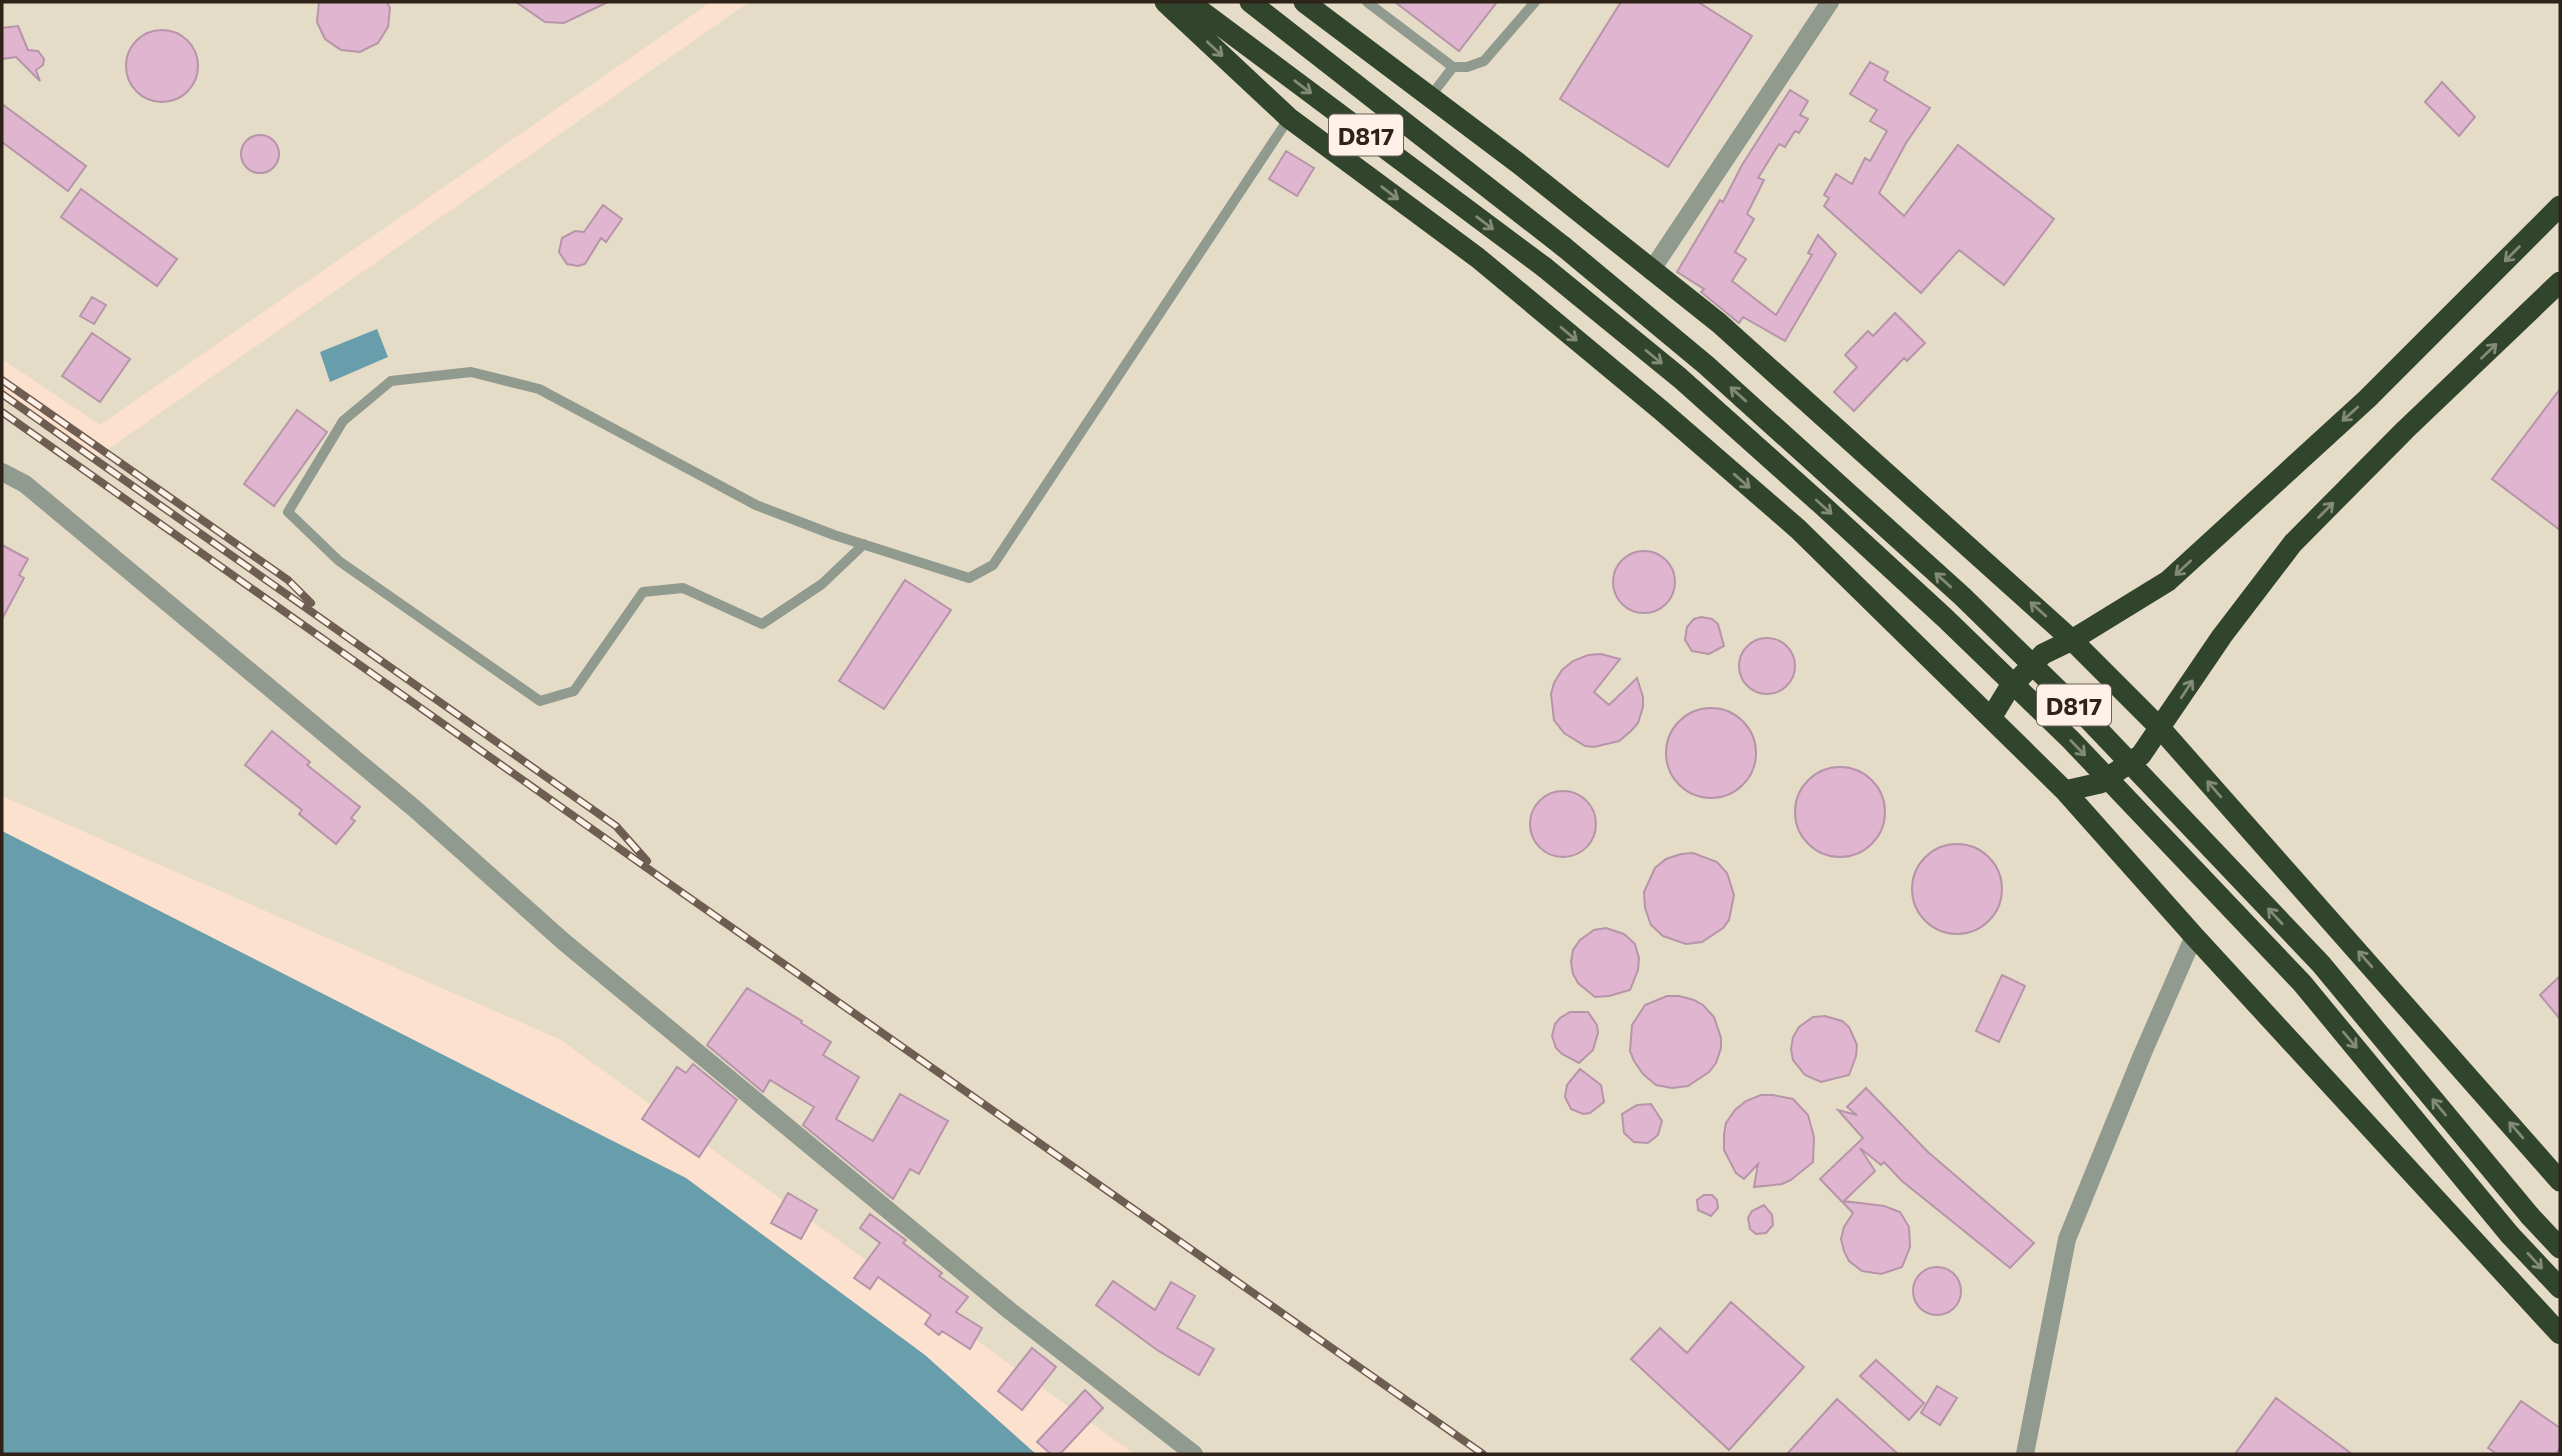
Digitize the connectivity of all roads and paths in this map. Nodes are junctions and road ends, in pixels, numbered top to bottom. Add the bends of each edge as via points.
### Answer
1 (1165, 2) edge
2 (1189, 2) edge
3 (1250, 2) edge
4 (1304, 2) edge
5 (1367, 2) edge
6 (1535, 2) edge
7 (1830, 2) edge
8 (1453, 67) junction
9 (1430, 97) junction
10 (1289, 118) junction
11 (2560, 206) edge
12 (1650, 271) junction
13 (2560, 282) edge
14 (2, 471) edge
15 (864, 544) junction
16 (2072, 640) junction
17 (1990, 718) junction
18 (2161, 729) junction
19 (2064, 791) junction
20 (2194, 936) junction
21 (2560, 1181) edge
22 (2560, 1248) edge
23 (2560, 1288) edge
24 (2560, 1334) edge
25 (1194, 1454) edge
26 (2025, 1454) edge

1 -> 10 highway
2 -> 23 highway, D817, bridge via 1544,267 1680,378 1945,618 2071,740 2302,983 2510,1235
22 -> 3 highway, D817, bridge via 2321,964 2091,722 1962,596 1727,383 1564,247
4 - 9 highway
5 - 8 lane
6 - 8 lane via 1484,61
7 - 12 street
8 - 9 lane
9 - 12 highway
10 - 15 lane via 993,565 969,578
10 -> 17 highway via 1478,258 1662,411 1798,529
11 -> 16 highway via 2367,399 2168,581
16 -> 12 highway via 1718,323
18 -> 13 highway via 2222,636 2294,543
14 - 25 street via 25,484 102,548 415,809 564,942 1010,1311
15 - 15 lane via 756,505 539,389 471,372 391,381 343,421 288,512 339,561 540,701 574,691 643,592 683,588 762,624 822,584
16 - 17 highway via 2043,654 2008,690
16 - 18 highway
17 - 19 highway
18 - 19 highway via 2141,755 2100,783
21 -> 18 highway
19 - 20 highway
20 - 24 highway
20 - 26 street via 2067,1239

